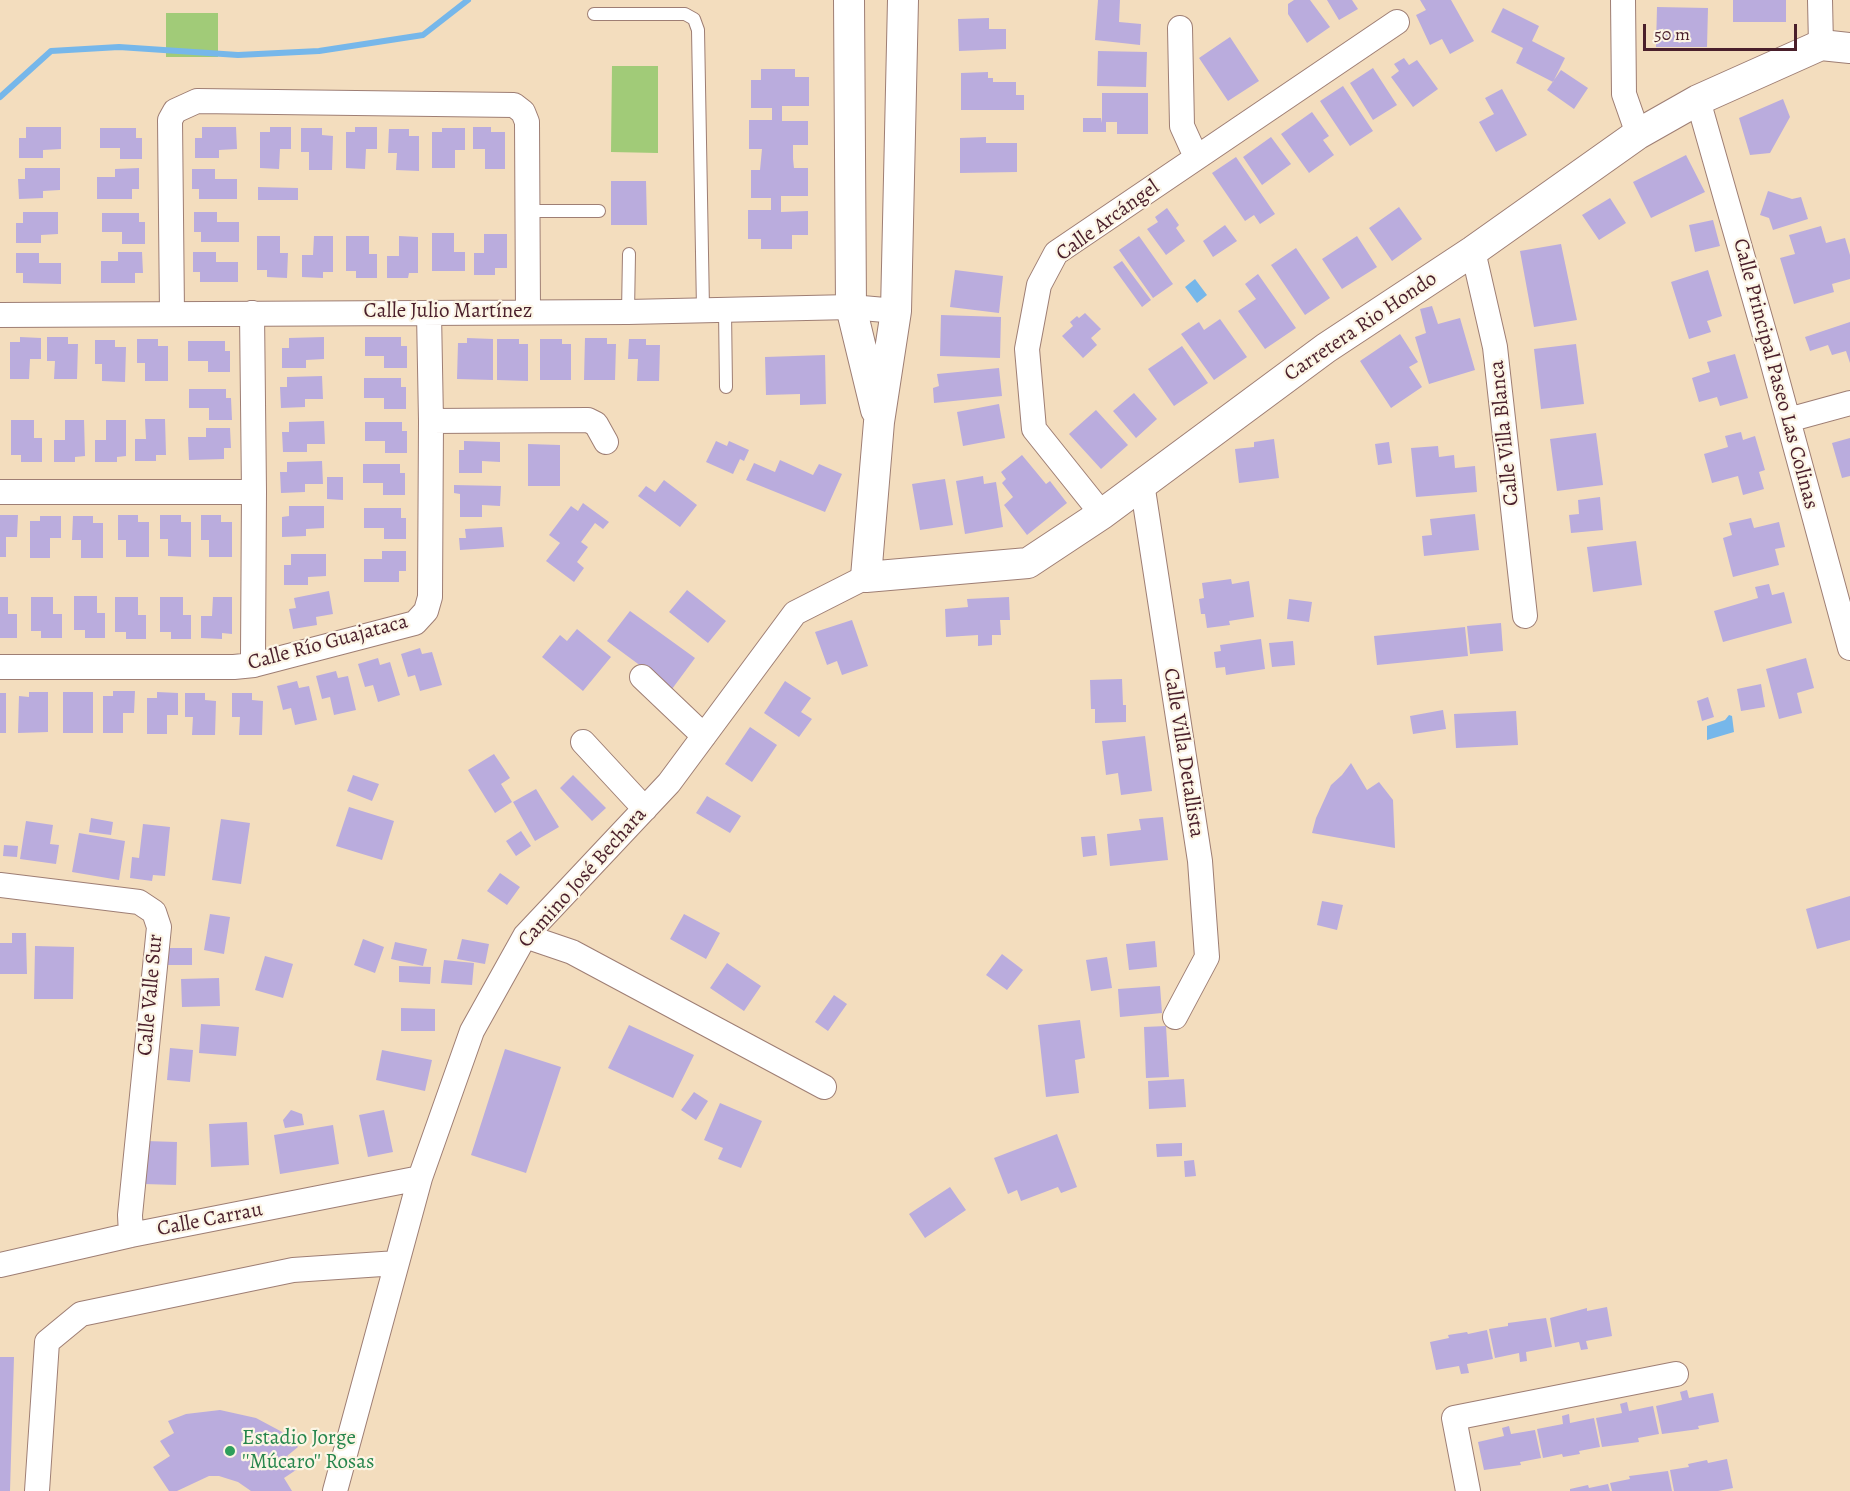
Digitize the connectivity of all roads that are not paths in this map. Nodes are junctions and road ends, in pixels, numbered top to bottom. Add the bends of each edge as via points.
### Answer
1 (849, 0) edge
2 (903, 0) edge
3 (1623, 0) edge
4 (1820, 0) edge
5 (594, 14) dead end
6 (1397, 22) dead end
7 (1180, 28) dead end
8 (1821, 45) junction
9 (1850, 48) edge
10 (1698, 100) junction
11 (1638, 135) junction
12 (1196, 157) junction
13 (529, 211) junction
14 (599, 211) dead end
15 (1473, 251) junction
16 (628, 254) dead end
17 (851, 307) junction
18 (714, 310) junction
19 (896, 310) junction
20 (528, 312) junction
21 (628, 312) junction
22 (172, 313) junction
23 (252, 313) junction
24 (429, 313) junction
25 (0, 315) edge
26 (726, 387) dead end
27 (1850, 403) edge
28 (1788, 420) junction
29 (431, 421) junction
30 (879, 422) junction
31 (606, 442) dead end
32 (1142, 483) junction
33 (0, 492) edge
34 (254, 492) junction
35 (1102, 514) junction
36 (866, 577) junction
37 (1525, 616) dead end
38 (1850, 648) edge
39 (254, 665) junction
40 (0, 667) edge
41 (642, 677) dead end
42 (704, 736) junction
43 (583, 742) dead end
44 (645, 808) junction
45 (0, 885) edge
46 (525, 936) junction
47 (1175, 1017) dead end
48 (824, 1087) dead end
49 (420, 1178) junction
50 (131, 1235) junction
51 (397, 1263) junction
52 (0, 1265) edge
53 (1676, 1374) dead end
54 (38, 1491) edge
55 (335, 1491) edge
56 (1468, 1491) edge

1 - 17 street
2 - 19 street
3 - 11 street via 1624,94
4 - 8 street
5 - 18 lane via 685,14 694,19 698,30
6 - 12 street, Calle Arcángel
7 - 12 street via 1182,126
8 - 9 street, Carretera Rio Hondo
8 - 10 street, Carretera Rio Hondo
10 - 11 street, Carretera Rio Hondo
10 - 28 street, Calle Principal Paseo Las Colinas
11 - 15 street, Carretera Rio Hondo
12 - 35 street, Calle Arcángel via 1056,253 1039,285 1027,350 1034,429
13 - 14 lane
13 - 20 street
13 - 22 street via 527,122 514,105 197,101 175,111 170,120
15 - 32 street, Carretera Rio Hondo via 1326,348
15 - 37 street, Calle Villa Blanca via 1495,347
16 - 21 lane
17 - 18 street, Calle Julio Martínez
17 - 19 street, Calle Julio Martínez
17 - 30 street
18 - 21 street, Calle Julio Martínez
18 - 26 lane
19 - 30 street
20 - 21 street, Calle Julio Martínez
20 - 24 street, Calle Julio Martínez
22 - 23 street, Calle Julio Martínez
22 - 25 street, Calle Julio Martínez
23 - 24 street, Calle Julio Martínez
23 - 34 street
24 - 29 street, Calle Río Guajataca
27 - 28 street
28 - 38 street, Calle Principal Paseo Las Colinas
29 - 31 street via 588,420 596,424
29 - 39 street, Calle Río Guajataca via 430,597 426,611 416,623
30 - 36 street
32 - 35 street, Carretera Rio Hondo
32 - 47 street, Calle Villa Detallista via 1200,861 1207,957
33 - 34 street
34 - 39 street
35 - 36 street, Carretera Rio Hondo via 1028,563
36 - 42 street, Camino José Bechara via 795,613
39 - 40 street, Calle Río Guajataca
41 - 42 street
42 - 44 street, Camino José Bechara
43 - 44 street
44 - 46 street, Camino José Bechara
45 - 50 street, Calle Valle Sur via 139,902 154,912 159,927
46 - 48 street via 572,952
46 - 49 street, Camino José Bechara via 472,1031
49 - 50 street, Calle Carrau
49 - 51 street, Camino José Bechara
50 - 52 street, Calle Carrau
51 - 54 street via 293,1270 81,1314 47,1342
51 - 55 street, Camino José Bechara
53 - 56 street via 1454,1418

